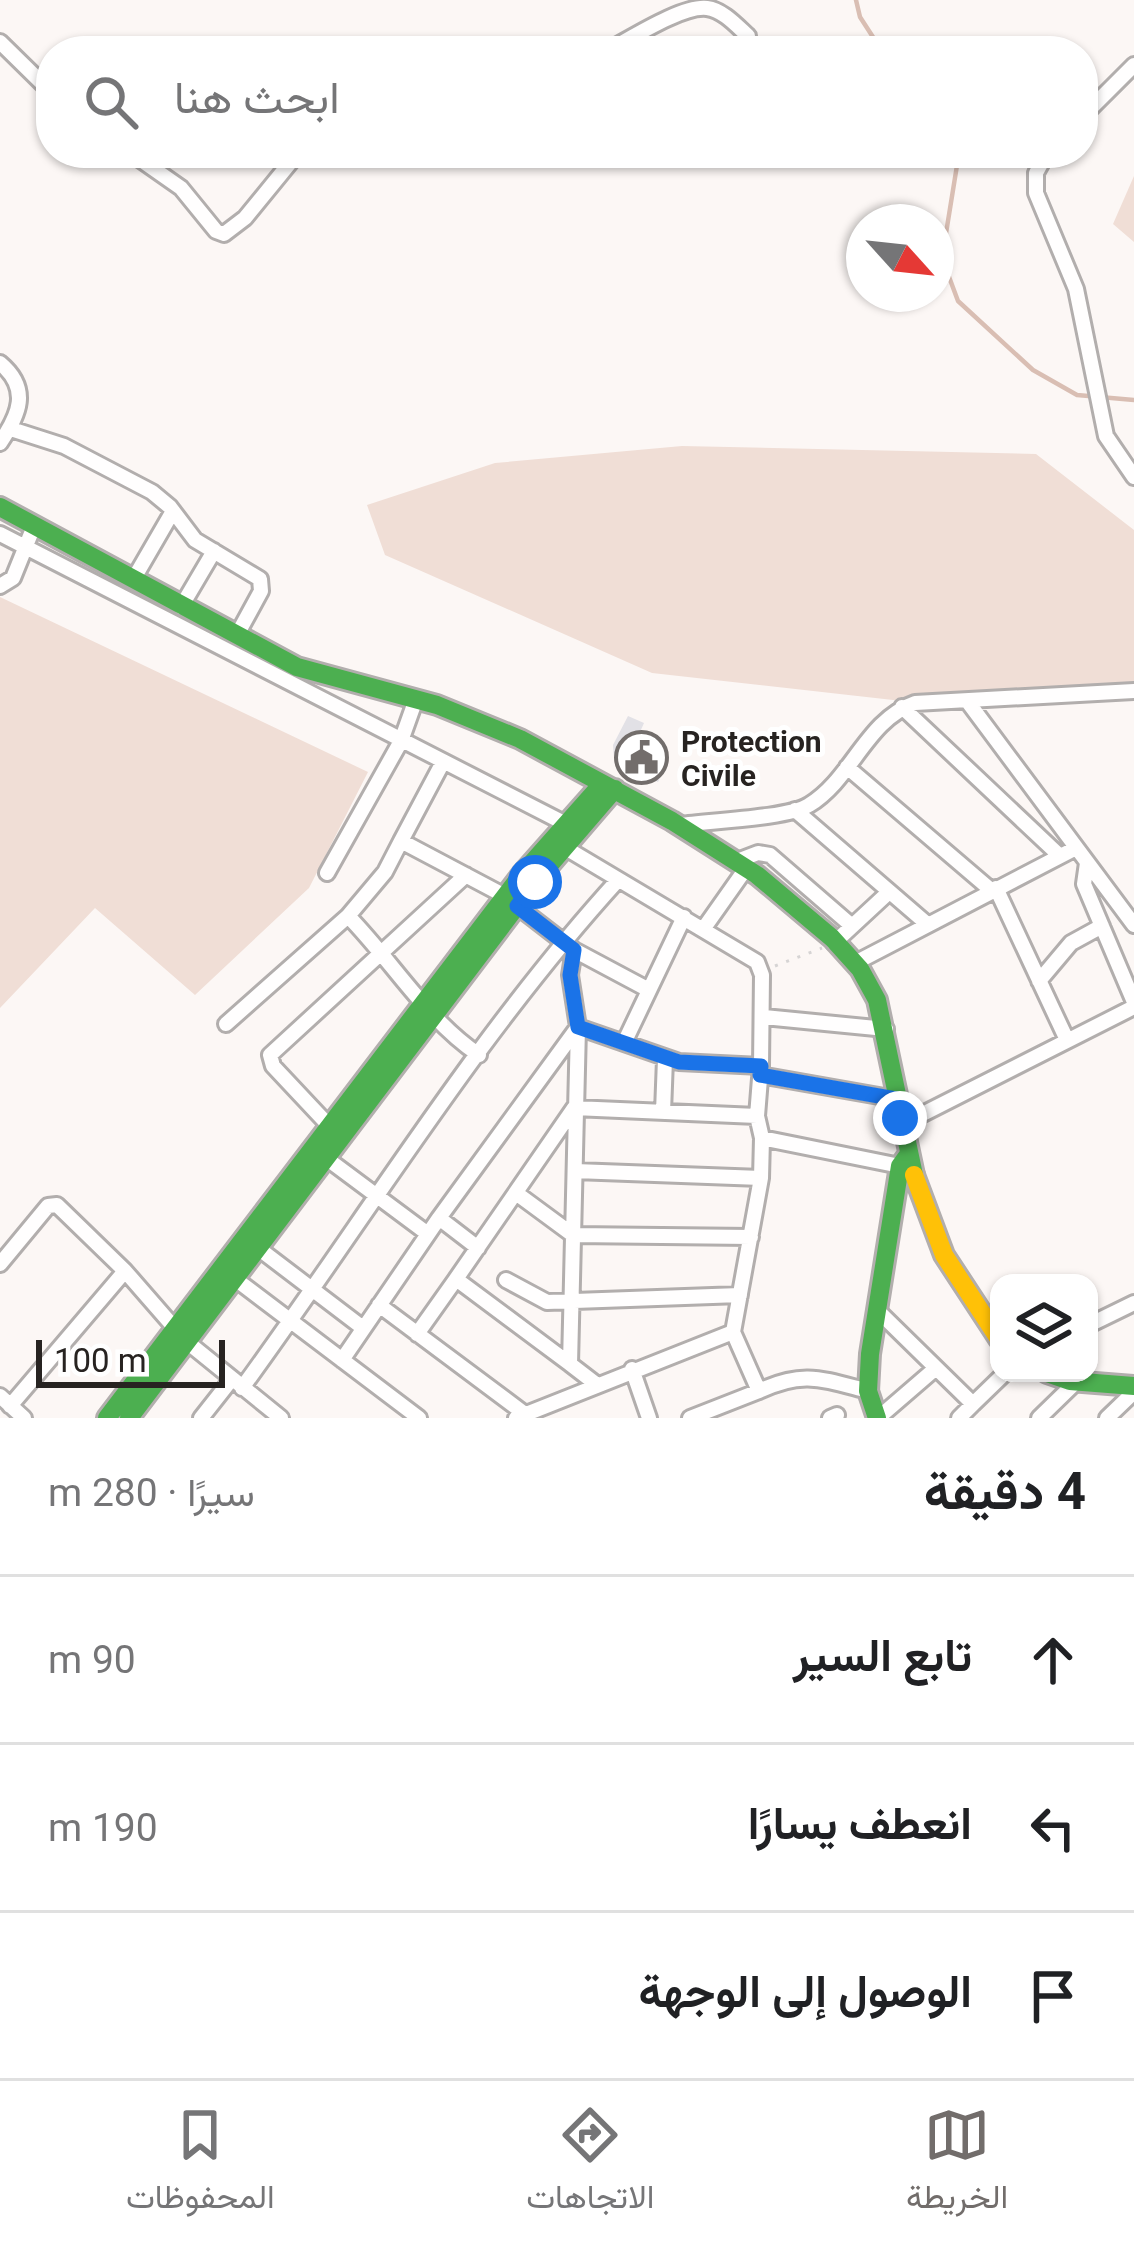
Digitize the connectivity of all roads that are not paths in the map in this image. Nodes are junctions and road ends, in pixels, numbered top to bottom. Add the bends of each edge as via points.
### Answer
1 (635, 36) edge
2 (748, 36) dead end
3 (0, 42) edge
4 (1134, 65) edge
5 (36, 77) edge
6 (1098, 101) edge
7 (152, 168) edge
8 (286, 168) edge
9 (1039, 168) edge
10 (0, 363) edge
11 (3, 437) edge
12 (1134, 477) edge
13 (0, 507) edge
14 (173, 511) junction
15 (34, 526) junction
16 (0, 534) edge
17 (26, 548) junction
18 (214, 550) junction
19 (133, 580) junction
20 (0, 586) edge
21 (182, 607) junction
22 (237, 635) junction
23 (270, 662) junction
24 (1134, 692) edge
25 (416, 699) junction
26 (968, 702) junction
27 (902, 707) junction
28 (400, 741) junction
29 (443, 762) junction
30 (847, 766) junction
31 (608, 787) junction
32 (795, 810) junction
33 (564, 823) junction
34 (681, 825) junction
35 (401, 841) junction
36 (564, 847) junction
37 (1076, 848) junction
38 (1060, 856) junction
39 (1087, 863) junction
40 (742, 864) junction
41 (327, 873) dead end
42 (466, 875) junction
43 (528, 878) junction
44 (619, 880) junction
45 (993, 889) junction
46 (889, 892) junction
47 (511, 901) junction
48 (348, 916) junction
49 (685, 917) junction
50 (926, 923) junction
51 (1134, 925) edge
52 (852, 926) junction
53 (1102, 926) junction
54 (704, 928) junction
55 (835, 943) junction
56 (568, 945) junction
57 (383, 952) junction
58 (855, 963) junction
59 (1039, 981) junction
60 (649, 990) junction
61 (1134, 1005) edge
62 (429, 1011) junction
63 (764, 1017) junction
64 (226, 1024) dead end
65 (578, 1027) junction
66 (886, 1030) junction
67 (1067, 1040) junction
68 (624, 1043) junction
69 (479, 1054) junction
70 (664, 1059) junction
71 (761, 1070) junction
72 (896, 1099) junction
73 (574, 1108) junction
74 (663, 1112) junction
75 (757, 1117) junction
76 (902, 1125) junction
77 (336, 1133) junction
78 (762, 1138) junction
79 (320, 1153) junction
80 (904, 1160) junction
81 (574, 1171) junction
82 (761, 1178) junction
83 (516, 1193) junction
84 (373, 1197) junction
85 (439, 1218) junction
86 (428, 1234) junction
87 (573, 1235) junction
88 (751, 1237) junction
89 (258, 1248) junction
90 (478, 1248) junction
91 (0, 1264) edge
92 (125, 1271) junction
93 (235, 1278) junction
94 (456, 1280) junction
95 (506, 1280) dead end
96 (313, 1289) junction
97 (740, 1295) junction
98 (572, 1299) junction
99 (1134, 1303) edge
100 (379, 1305) junction
101 (876, 1309) junction
102 (1098, 1320) edge
103 (291, 1321) junction
104 (990, 1326) edge
105 (363, 1328) junction
106 (733, 1332) junction
107 (181, 1334) junction
108 (417, 1334) junction
109 (343, 1360) junction
110 (570, 1364) junction
111 (936, 1368) junction
112 (632, 1369) junction
113 (996, 1382) edge
114 (1077, 1382) joint
115 (237, 1384) junction
116 (596, 1384) junction
117 (1134, 1389) edge
118 (759, 1390) junction
119 (868, 1391) junction
120 (5, 1401) edge
121 (973, 1404) junction
122 (520, 1416) edge
123 (24, 1418) edge
124 (107, 1418) edge
125 (129, 1418) edge
126 (201, 1418) edge
127 (281, 1418) edge
128 (417, 1418) edge
129 (650, 1418) edge
130 (690, 1418) edge
131 (877, 1418) edge
132 (959, 1418) edge
133 (1039, 1418) edge
134 (1107, 1418) edge

1 - 2 street via 703,8
3 - 5 street
4 - 6 street
7 - 8 street via 222,234
9 - 12 street via 1036,193 1074,281 1102,426
10 - 11 street via 21,395
11 - 14 street via 64,446 152,491
13 - 15 main road
14 - 18 street via 190,536
14 - 19 street
15 - 17 street
15 - 19 main road
16 - 17 street
17 - 20 street via 13,578
17 - 23 street
18 - 21 street
18 - 22 street via 262,580
19 - 21 main road
21 - 22 main road
22 - 23 main road
23 - 25 main road
23 - 28 street
24 - 26 street
25 - 28 street
25 - 31 main road
26 - 27 street
26 - 37 street
27 - 30 street
27 - 38 street
28 - 29 street
28 - 41 street
29 - 33 street
29 - 35 street
30 - 32 street via 812,804
30 - 45 street
31 - 33 main road
31 - 34 main road
31 - 36 main road
32 - 34 street
32 - 46 street
33 - 43 main road
34 - 40 main road
35 - 42 street
35 - 48 street
36 - 43 main road
36 - 44 street
37 - 38 street
37 - 39 street
38 - 45 street
39 - 51 street
39 - 53 street via 1084,884
40 - 52 street via 770,855
40 - 54 street
40 - 55 main road
42 - 47 street
42 - 57 street
43 - 47 main road
44 - 49 street
44 - 56 street
45 - 50 street
45 - 59 street
46 - 50 street
46 - 52 street
47 - 56 street
47 - 62 main road
48 - 57 street
48 - 64 street
49 - 54 street
49 - 60 street
50 - 58 street
52 - 55 street
53 - 59 street via 1071,943
53 - 61 street
54 - 63 street via 755,960
55 - 58 main road
56 - 60 street
56 - 65 street
56 - 69 street
57 - 62 street
57 - 77 street via 270,1054
58 - 66 main road
59 - 67 street
60 - 68 street
61 - 67 street
62 - 69 street
62 - 77 main road
63 - 66 street
63 - 71 street
65 - 68 street
65 - 73 street
65 - 85 street
66 - 72 main road
67 - 76 street
68 - 70 street
69 - 84 street
70 - 71 street
70 - 74 street
71 - 72 street
71 - 75 street
72 - 76 main road
73 - 74 street
73 - 81 street
73 - 83 street
74 - 75 street
75 - 78 street
76 - 80 main road
77 - 79 main road
78 - 80 street
78 - 82 street
79 - 84 street
79 - 89 main road
79 - 107 main road
80 - 101 main road
80 - 104 main road via 945,1263
81 - 82 street
81 - 87 street
82 - 88 street
83 - 87 street
83 - 90 street
84 - 86 street
84 - 96 street
85 - 86 street
85 - 90 street
86 - 100 street
87 - 88 street
87 - 98 street
88 - 97 street
89 - 93 main road
89 - 96 street
90 - 94 street
91 - 92 street via 52,1204
92 - 107 street
92 - 120 street
93 - 103 street
93 - 107 main road
94 - 108 street
94 - 110 street
95 - 98 street via 541,1300
96 - 103 street
96 - 105 street
97 - 98 street
97 - 106 street
98 - 110 street
99 - 102 street
100 - 105 street
100 - 108 street
101 - 111 street
101 - 119 main road
103 - 109 street
103 - 115 street
105 - 109 street
106 - 112 street
106 - 118 street
107 - 115 street
107 - 124 main road
107 - 125 main road
108 - 122 street
109 - 128 street
110 - 116 street
111 - 121 street
111 - 131 street
112 - 116 street
112 - 129 street
113 - 121 street
114 - 117 main road
114 - 133 street
115 - 126 street
115 - 127 street
116 - 122 street
117 - 134 street
118 - 119 street via 787,1377
118 - 130 street
119 - 131 main road
120 - 123 street
121 - 132 street

